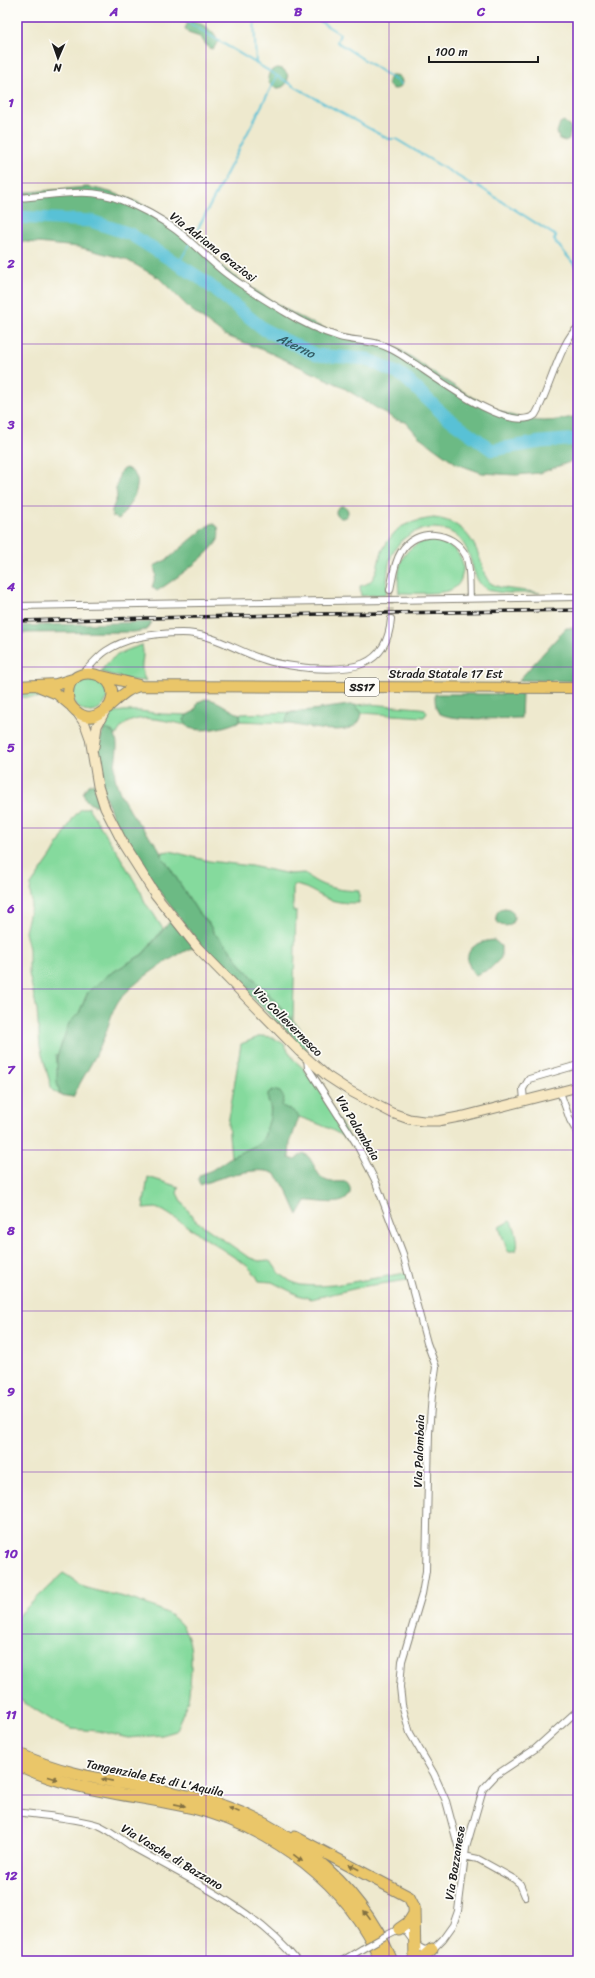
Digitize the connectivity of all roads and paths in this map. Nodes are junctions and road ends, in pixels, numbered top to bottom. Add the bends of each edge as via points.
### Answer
1 (17, 198) edge
2 (578, 328) edge
3 (390, 590) tunnel mouth
4 (578, 597) edge
5 (470, 598) junction
6 (17, 606) edge
7 (391, 619) tunnel mouth
8 (101, 655) junction
9 (99, 675) junction
10 (79, 676) junction
11 (17, 686) edge
12 (30, 686) junction
13 (145, 686) junction
14 (578, 688) edge
15 (106, 709) junction
16 (74, 710) junction
17 (94, 761) junction
18 (578, 940) edge
19 (578, 952) edge
20 (307, 1059) junction
21 (578, 1065) edge
22 (578, 1087) edge
23 (560, 1092) junction
24 (524, 1101) junction
25 (578, 1134) edge
26 (578, 1710) edge
27 (17, 1753) edge
28 (17, 1764) edge
29 (17, 1812) edge
30 (259, 1822) junction
31 (465, 1856) junction
32 (524, 1896) dead end
33 (414, 1914) junction
34 (394, 1931) junction
35 (415, 1944) junction
36 (432, 1949) junction
37 (297, 1961) edge
38 (342, 1961) edge
39 (381, 1961) edge
40 (392, 1961) edge
41 (415, 1961) edge
42 (419, 1961) edge

1 - 2 street, Via Adriana Graziosi via 87,192 121,199 177,231 234,279 286,312 340,337 370,342 396,352 454,390 499,414 516,419 531,418 535,415 572,332
3 - 5 street via 397,560 404,548 420,536 437,534 453,541 465,555 469,570
4 - 5 street
5 - 6 street
7 - 8 street via 387,636 375,654 364,664 345,669 280,664 251,655 210,637 182,633 130,640
8 - 9 street via 96,665
8 - 10 street
9 - 10 main road, SS17 via 88,673
9 - 13 main road, Strada Statale 17 Est / SS17
9 - 15 main road via 106,680 111,690 112,697
10 - 12 main road, SS17 via 56,684
10 - 16 main road via 72,682 68,692
11 - 12 main road, SS17
12 - 16 main road, SS17 via 53,692
13 - 14 main road, Strada Statale 17 Est / SS17
13 - 15 main road, Strada Statale 17 Est / SS17 via 127,690
15 - 16 main road, SS17 via 91,717
15 - 17 street, Via Collevernesco via 97,726
16 - 17 street, Via Collevernesco via 86,728
17 - 20 street, Via Collevernesco via 100,794 110,819 131,857 160,900 198,948
18 - 19 street
20 - 24 street, Via Collevernesco via 350,1091 392,1113 414,1120 430,1122 449,1119
20 - 31 street, Via Palombaia via 308,1068 356,1143 379,1190 403,1254 436,1367 429,1434 426,1571 422,1594 402,1661 400,1687 410,1733 434,1774 446,1801 459,1850
21 - 24 street via 529,1079 523,1089
22 - 23 street, Via Collevernesco
23 - 24 street, Via Collevernesco
23 - 25 street
26 - 31 street, Via Bazzanese via 539,1745 497,1774 485,1786 472,1821
30 -> 27 highway, Tangenziale Est di L'Aquila via 225,1806 81,1775 34,1761
28 -> 39 highway, Tangenziale Est di L'Aquila via 79,1786 193,1808 248,1827 297,1857 334,1890 366,1932
29 - 37 street, Via Vasche di Bazzano via 84,1822 104,1828 246,1914 277,1938
33 -> 30 highway via 413,1903 406,1895 330,1854
40 -> 30 highway, Tangenziale Est di L'Aquila via 369,1918 339,1880 297,1844
31 - 32 street via 476,1858 514,1879 520,1884
31 - 36 street, Via Bazzanese via 460,1903 456,1916 443,1938
33 - 34 highway via 409,1922
33 - 35 highway
34 - 35 street via 407,1931
34 - 38 street, bridge
35 - 36 street via 424,1950
35 - 41 highway
36 - 42 highway

